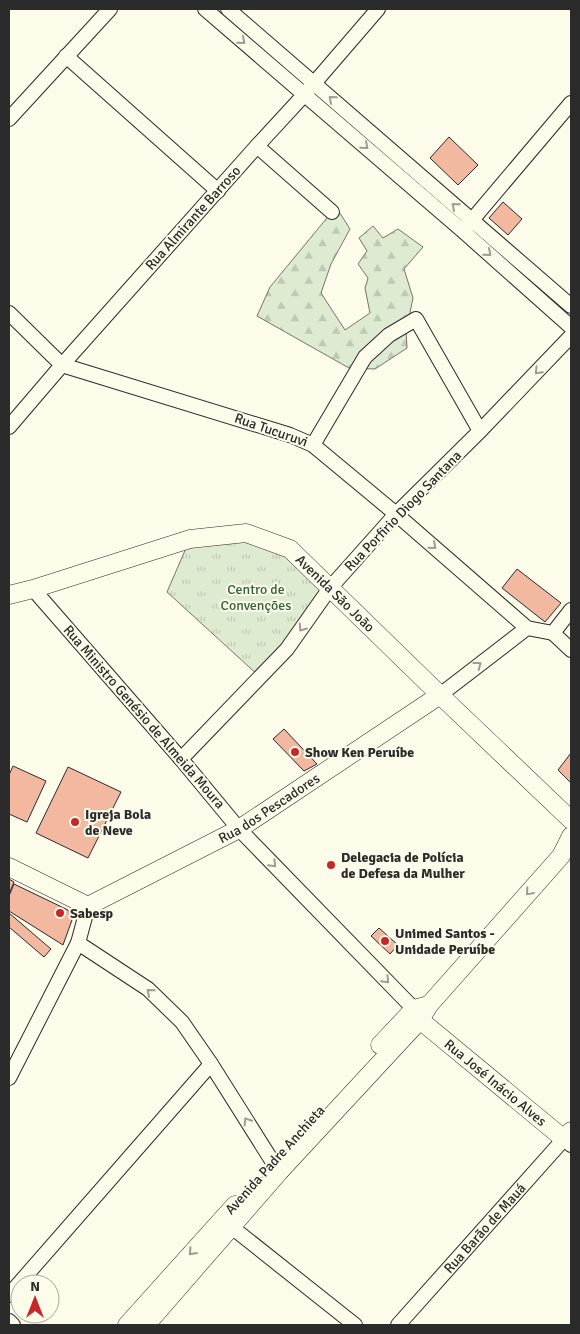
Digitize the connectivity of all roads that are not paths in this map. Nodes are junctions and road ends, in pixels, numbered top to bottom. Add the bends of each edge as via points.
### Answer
1 (110, 9) edge
2 (205, 9) edge
3 (228, 9) edge
4 (378, 9) edge
5 (66, 56) junction
6 (313, 83) junction
7 (304, 94) junction
8 (571, 103) edge
9 (9, 119) edge
10 (257, 146) junction
11 (218, 190) junction
12 (332, 212) dead end
13 (467, 226) junction
14 (571, 306) edge
15 (9, 313) edge
16 (571, 327) edge
17 (571, 336) edge
18 (62, 365) junction
19 (9, 427) edge
20 (480, 432) junction
21 (313, 445) junction
22 (396, 514) junction
23 (330, 588) junction
24 (33, 589) junction
25 (9, 595) edge
26 (571, 610) edge
27 (527, 628) junction
28 (553, 633) junction
29 (571, 650) edge
30 (440, 695) junction
31 (181, 759) junction
32 (569, 816) edge
33 (239, 829) junction
34 (571, 836) edge
35 (9, 867) edge
36 (88, 906) junction
37 (78, 943) junction
38 (421, 1011) junction
39 (211, 1064) junction
40 (9, 1078) edge
41 (569, 1138) edge
42 (276, 1167) junction
43 (226, 1223) junction
44 (9, 1295) edge
45 (9, 1321) edge
46 (13, 1325) edge
47 (126, 1325) edge
48 (146, 1325) edge
49 (354, 1325) edge
50 (398, 1325) edge

1 - 5 street
2 -> 7 street
3 - 6 street
4 - 6 street, Rua Almirante Barroso
5 - 9 street
5 - 11 street
6 - 7 street, Rua Almirante Barroso
13 -> 6 street
7 - 10 street, Rua Almirante Barroso
7 -> 13 street
8 - 13 street
10 - 11 street, Rua Almirante Barroso
10 - 12 street
11 - 18 street, Rua Almirante Barroso
13 - 14 street
13 -> 16 street
15 - 18 street, Rua Tucuruvi
17 -> 20 street, Rua Porfirio Diogo Santana
18 - 19 street, Rua Almirante Barroso
18 - 21 street, Rua Tucuruvi via 290,435
20 - 21 street via 416,319 389,335 365,357
20 - 22 street, Rua Porfirio Diogo Santana
21 - 22 street, Rua Tucuruvi
22 - 23 street, Rua Porfirio Diogo Santana
22 -> 27 street, Rua Tucuruvi
23 - 24 main road, Avenida São João via 290,549 246,533 190,539
23 - 30 main road, Avenida São João
23 -> 31 street, Rua Porfirio Diogo Santana via 288,649
24 - 25 main road, Avenida São João
24 - 31 street, Rua Ministro Genésio de Almeida Moura
26 - 28 street
27 - 28 street
30 -> 27 street
28 - 29 street
30 - 32 main road, Avenida São João
30 - 33 main road, Rua dos Pescadores
31 - 33 street, Rua Ministro Genésio de Almeida Moura
32 - 34 main road, Avenida Padre Anchieta
33 - 36 main road, Rua dos Pescadores
33 -> 38 street, Rua Ministro Genésio de Almeida Moura
34 -> 38 main road, Avenida Padre Anchieta via 561,856
35 - 36 main road
36 - 37 street
39 -> 37 street via 182,1022 148,989
37 - 40 street
38 - 41 main road, Rua José Inácio Alves
38 - 42 main road, Avenida Padre Anchieta
42 -> 39 street
39 - 44 street
41 - 50 street, Rua Barão de Mauá
42 - 43 main road, Avenida Padre Anchieta
43 -> 47 main road, Avenida Padre Anchieta
43 - 48 main road, Avenida Padre Anchieta
43 - 49 street
45 - 46 street

